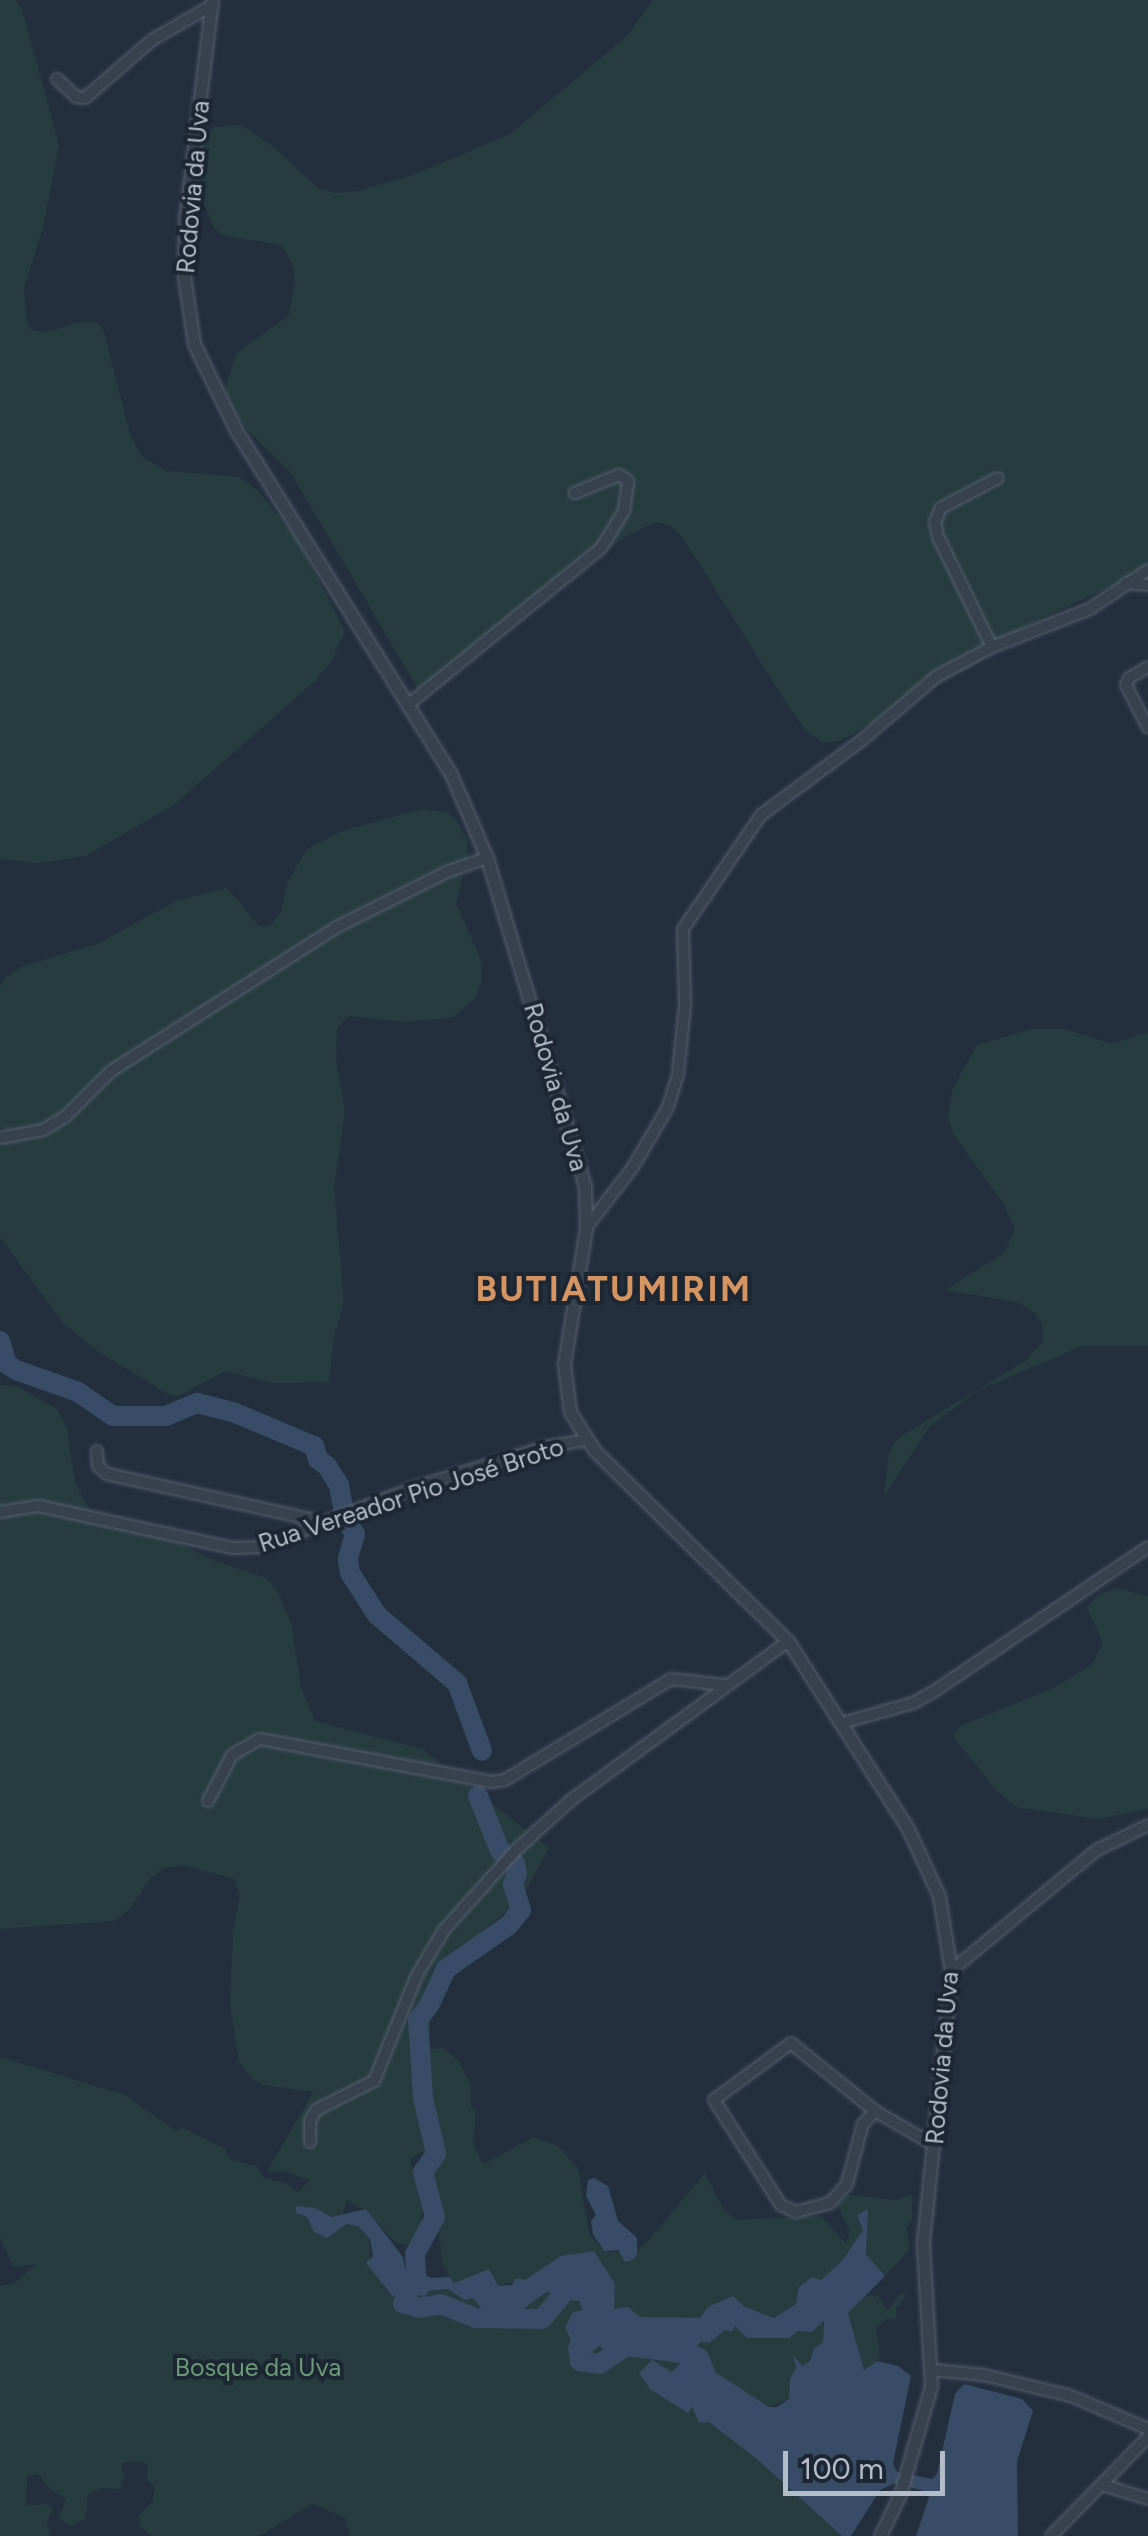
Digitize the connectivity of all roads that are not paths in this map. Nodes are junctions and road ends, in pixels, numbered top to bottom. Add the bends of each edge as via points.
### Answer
1 (211, 3) edge
2 (56, 79) dead end
3 (998, 478) dead end
4 (575, 494) dead end
5 (1148, 570) edge
6 (1126, 582) junction
7 (1148, 584) edge
8 (992, 647) junction
9 (1148, 667) edge
10 (409, 704) junction
11 (1148, 728) edge
12 (487, 858) junction
13 (0, 1138) edge
14 (586, 1228) junction
15 (586, 1440) junction
16 (97, 1452) dead end
17 (0, 1512) edge
18 (322, 1522) junction
19 (1148, 1546) edge
20 (788, 1640) junction
21 (725, 1685) junction
22 (842, 1723) junction
23 (208, 1800) dead end
24 (1148, 1825) edge
25 (951, 1971) junction
26 (875, 2110) junction
27 (310, 2142) dead end
28 (934, 2145) junction
29 (932, 2370) junction
30 (1148, 2429) edge
31 (1148, 2437) edge
32 (1102, 2485) junction
33 (1148, 2498) edge
34 (880, 2536) edge
35 (1052, 2536) edge

1 - 2 street via 152,40 85,98
1 - 10 street, Rodovia da Uva via 185,221 184,276 194,344 220,404
3 - 8 street via 940,508 936,522
4 - 10 street via 619,475 628,481 624,511 601,548
5 - 6 street
6 - 7 street
6 - 8 street via 1090,609
8 - 14 street via 938,676 774,803 721,869 684,928 685,1005 675,1090 634,1167
9 - 11 street via 1126,685
10 - 12 street, Rodovia da Uva via 460,791
12 - 13 street via 337,927 112,1071 44,1130
12 - 14 street, Rodovia da Uva via 580,1163
14 - 15 street, Rodovia da Uva via 563,1384
15 - 18 street, Rua Vereador Pio José Broto via 544,1447
15 - 20 street, Rodovia da Uva
16 - 18 street via 107,1474
17 - 18 street, Rua Vereador Pio José Broto via 38,1506 234,1548 261,1547
19 - 22 street via 933,1692
20 - 21 street
20 - 22 street, Rodovia da Uva
21 - 23 street via 671,1679 517,1774 492,1782 260,1739 232,1755
21 - 27 street via 570,1800 516,1850 444,1930 374,2081 316,2110
22 - 25 street, Rodovia da Uva via 931,1875 949,1936
24 - 25 street via 1097,1850
25 - 28 street, Rodovia da Uva
26 - 26 street via 791,2043 714,2100 782,2205 796,2212 830,2203 847,2184 862,2124
26 - 28 street
28 - 29 street, Rodovia da Uva via 922,2272
29 - 30 street via 1071,2396
29 - 34 street, Rodovia da Uva via 900,2494
31 - 32 street
32 - 33 street
32 - 35 street

